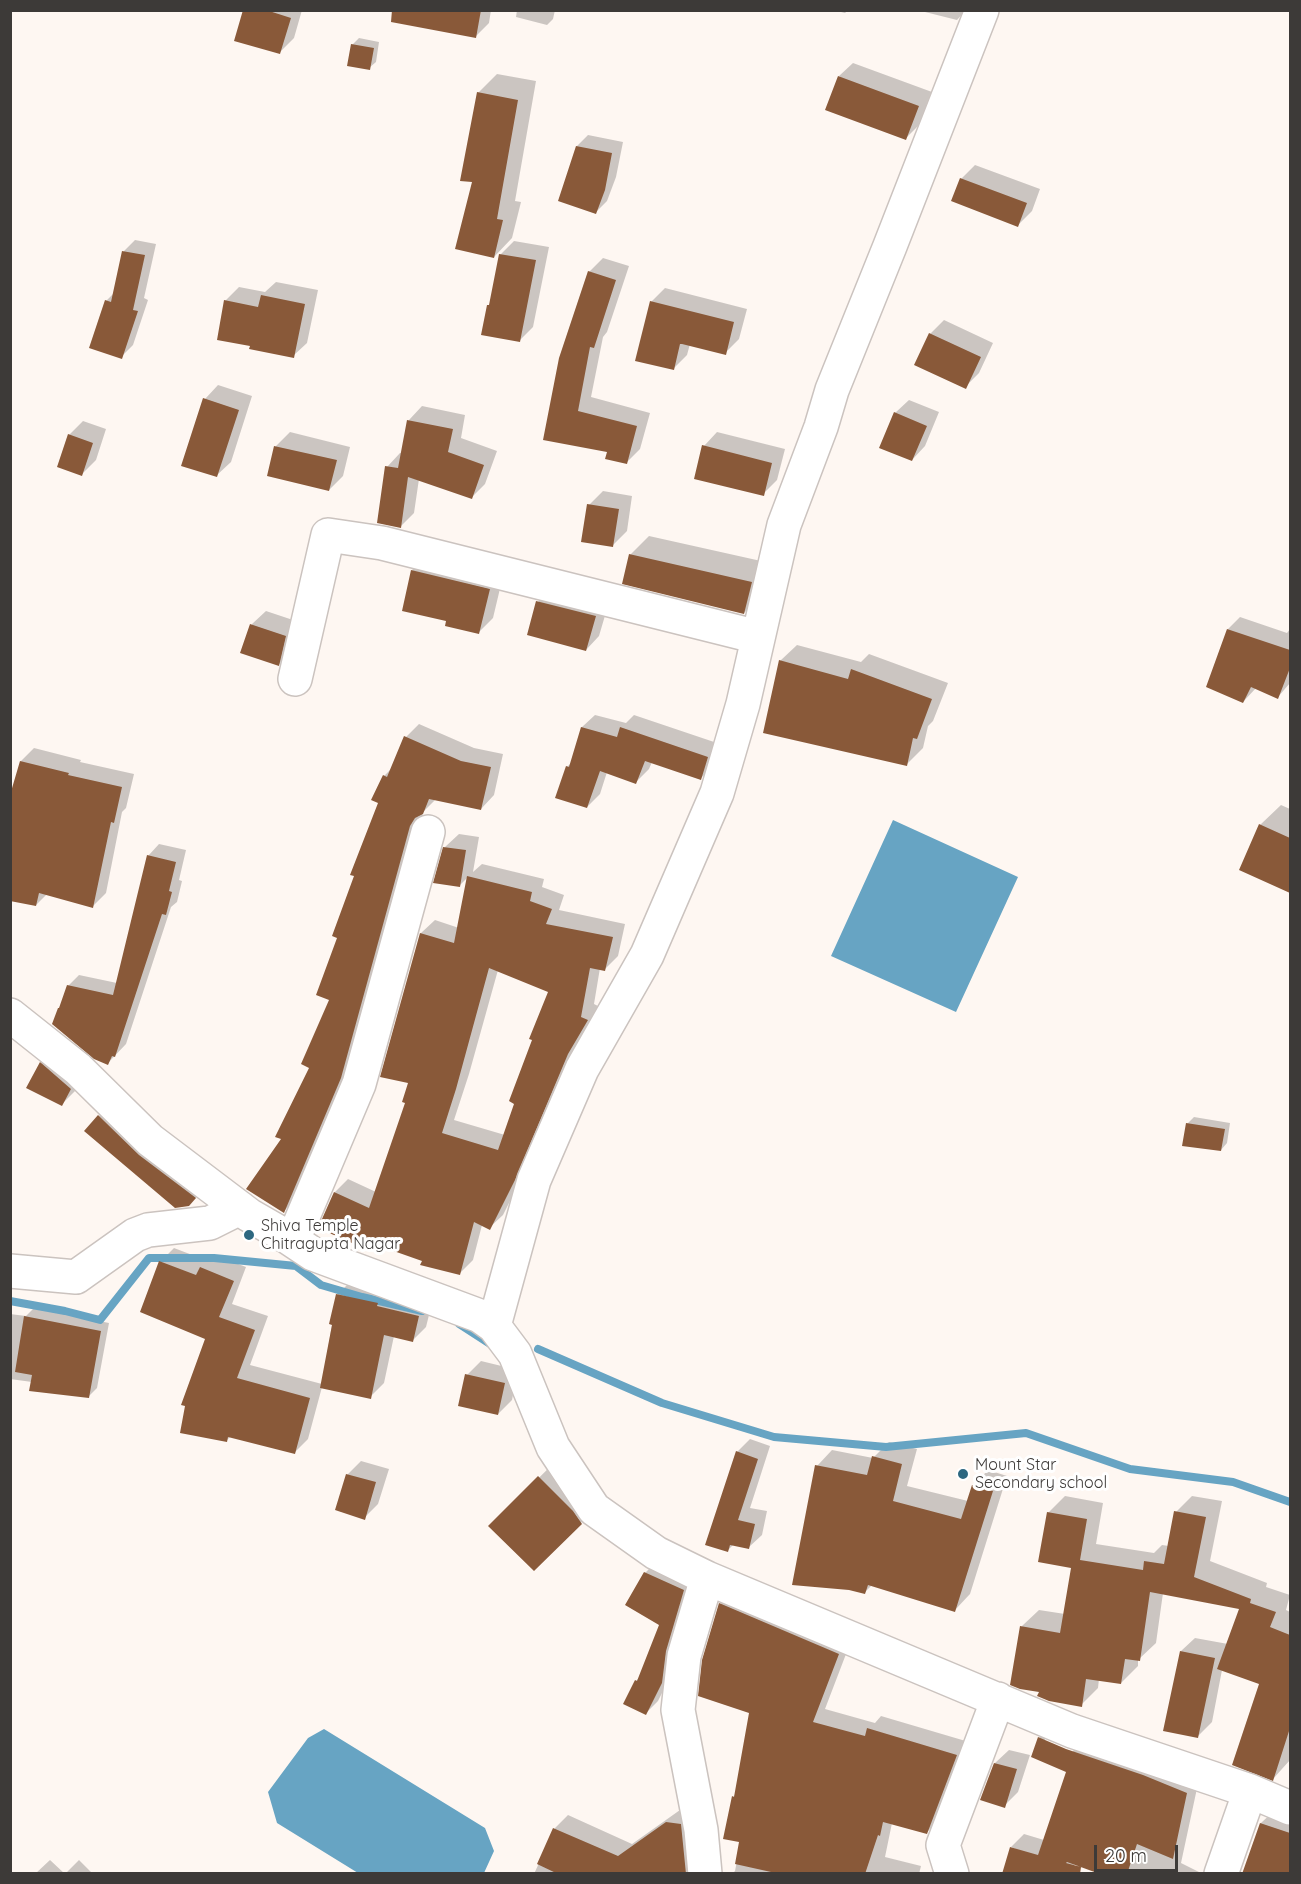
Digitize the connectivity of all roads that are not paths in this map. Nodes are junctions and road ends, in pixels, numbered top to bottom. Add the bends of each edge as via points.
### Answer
1 (981, 10) edge
2 (758, 637) junction
3 (295, 679) dead end
4 (429, 832) dead end
5 (10, 1015) edge
6 (240, 1208) junction
7 (292, 1240) junction
8 (10, 1271) edge
9 (494, 1326) junction
10 (707, 1578) junction
11 (998, 1699) junction
12 (1250, 1791) junction
13 (1290, 1808) edge
14 (705, 1874) edge
15 (952, 1874) edge
16 (1221, 1874) edge

1 - 2 street via 832,390 784,525
2 - 3 street via 393,546 328,535
2 - 9 street via 717,793 647,955 582,1069 538,1170
4 - 7 street via 359,1084
5 - 6 street via 78,1069 150,1140
6 - 7 street
6 - 8 street via 210,1223 135,1235 76,1277
7 - 9 street via 313,1254 480,1316
9 - 10 street via 515,1354 553,1447 594,1509 656,1552
10 - 11 street
10 - 14 street via 684,1656 678,1710 701,1830
11 - 12 street via 1072,1731
11 - 15 street via 944,1845
12 - 13 street
12 - 16 street

